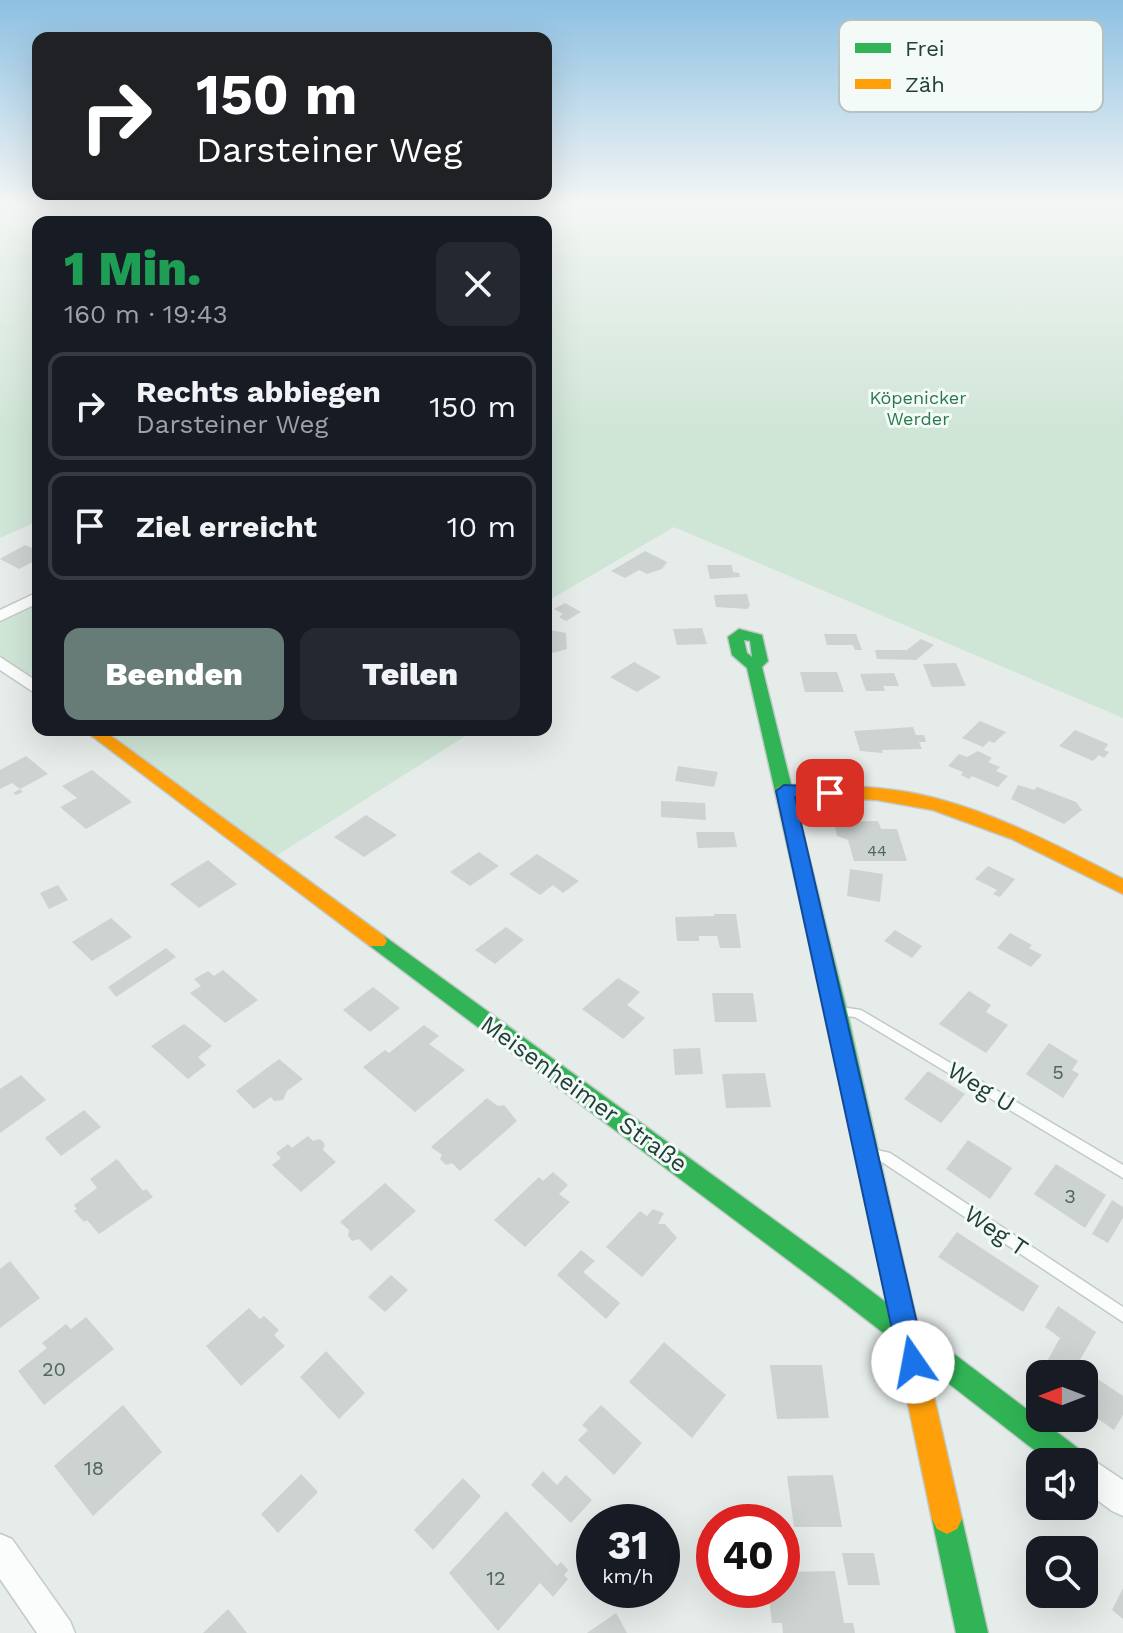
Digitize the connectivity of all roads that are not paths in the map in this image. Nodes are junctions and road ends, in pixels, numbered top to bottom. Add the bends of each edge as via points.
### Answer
1 (32, 600) edge
2 (0, 616) edge
3 (0, 662) edge
4 (754, 666) dead end
5 (32, 686) edge
6 (100, 736) edge
7 (784, 791) junction
8 (1123, 887) edge
9 (836, 1011) junction
10 (867, 1154) junction
11 (1123, 1172) edge
12 (1123, 1315) edge
13 (907, 1336) junction
14 (1055, 1448) edge
15 (1098, 1481) edge
16 (1123, 1500) edge
17 (0, 1551) edge
18 (58, 1633) edge
19 (972, 1633) edge

1 - 2 street
3 - 5 street
4 - 7 street
6 - 13 street, Meisenheimer Straße
7 - 8 street via 906,798 944,808 993,825
7 - 9 street
9 - 10 street
9 - 11 lane, Weg U via 857,1013
10 - 12 lane, Weg T via 885,1157
10 - 13 street
13 - 14 street, Meisenheimer Straße
13 - 19 street
15 - 16 street
17 - 18 street

